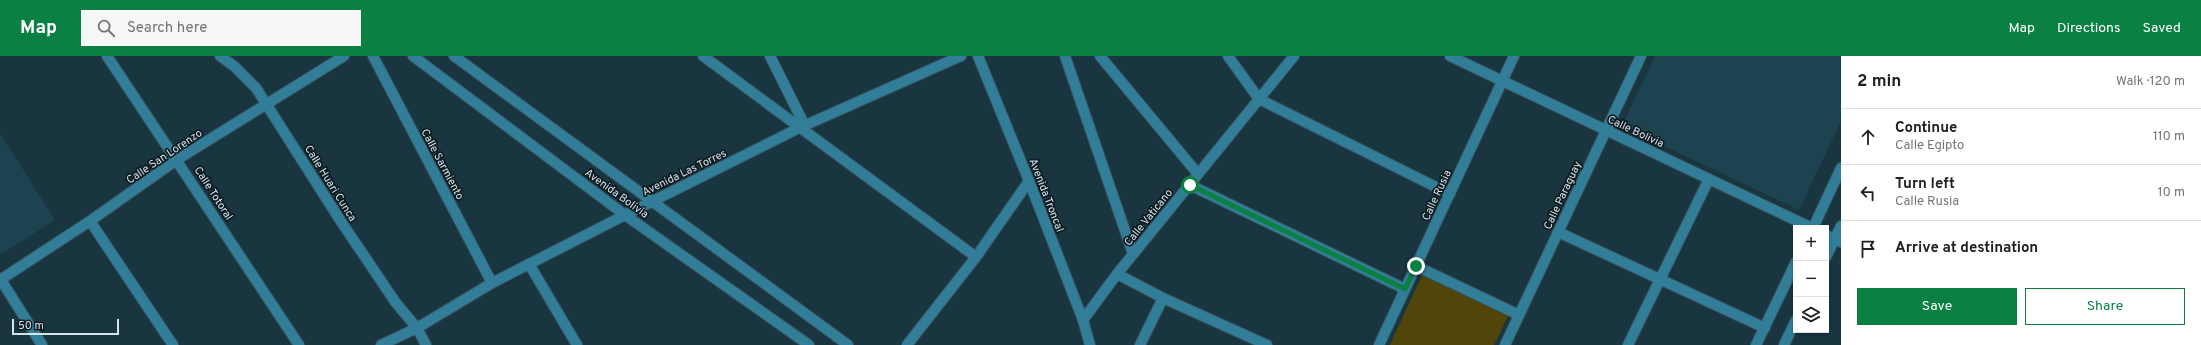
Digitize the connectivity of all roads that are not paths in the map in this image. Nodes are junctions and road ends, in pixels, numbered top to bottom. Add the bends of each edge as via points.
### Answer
1 (107, 56) edge
2 (220, 56) edge
3 (344, 56) edge
4 (373, 56) edge
5 (413, 56) edge
6 (454, 56) edge
7 (703, 56) edge
8 (770, 56) edge
9 (961, 56) edge
10 (978, 56) edge
11 (1065, 56) edge
12 (1099, 56) edge
13 (1228, 56) edge
14 (1294, 56) edge
15 (1450, 56) edge
16 (1514, 56) edge
17 (1641, 56) edge
18 (1503, 81) junction
19 (1259, 99) junction
20 (267, 104) junction
21 (802, 127) junction
22 (1606, 130) junction
23 (178, 159) junction
24 (1841, 168) edge
25 (1198, 174) junction
26 (1709, 179) junction
27 (1029, 181) junction
28 (1190, 185) junction
29 (1450, 194) junction
30 (652, 202) junction
31 (625, 215) junction
32 (90, 221) junction
33 (1806, 225) edge
34 (1813, 225) edge
35 (1841, 226) edge
36 (1558, 232) junction
37 (1834, 238) edge
38 (1829, 250) edge
39 (1133, 254) junction
40 (976, 258) junction
41 (529, 264) junction
42 (1416, 266) junction
43 (1793, 268) edge
44 (1117, 274) junction
45 (1, 280) edge
46 (1660, 280) junction
47 (492, 284) junction
48 (1405, 289) junction
49 (1163, 298) junction
50 (1519, 315) junction
51 (1082, 320) junction
52 (1793, 326) edge
53 (417, 328) junction
54 (1765, 328) junction
55 (1262, 344) edge
56 (42, 345) edge
57 (173, 345) edge
58 (299, 345) edge
59 (381, 345) edge
60 (426, 345) edge
61 (577, 345) edge
62 (809, 345) edge
63 (848, 345) edge
64 (907, 345) edge
65 (1090, 345) edge
66 (1140, 345) edge
67 (1379, 345) edge
68 (1505, 345) edge
69 (1628, 345) edge
70 (1756, 345) edge
71 (1784, 345) edge

1 - 23 street, Calle Totoral
2 - 20 street, Calle Huari Cunca via 256,88
3 - 20 street, Calle San Lorenzo
4 - 47 street, Calle Sarmiento
5 - 31 street, Avenida Bolivia
6 - 30 street, Avenida Bolivia
7 - 21 street
8 - 21 street
9 - 21 street, Avenida Las Torres
10 - 27 street, Avenida Troncal
11 - 39 street
12 - 25 street
13 - 19 street
14 - 19 street, Calle Vaticano
15 - 18 street, Calle Bolivia
16 - 18 street, Calle Rusia
17 - 22 street, Calle Paraguay
18 - 22 street, Calle Bolivia
18 - 29 street, Calle Rusia
19 - 25 street, Calle Vaticano
19 - 29 street
20 - 23 street, Calle San Lorenzo
20 - 53 street, Calle Huari Cunca via 340,220 396,303
21 - 30 street, Avenida Las Torres
21 - 40 street
22 - 26 street, Calle Bolivia
22 - 36 street, Calle Paraguay
23 - 32 street, Calle San Lorenzo
23 - 58 street, Calle Totoral
24 - 34 street
25 - 28 street, Calle Vaticano
26 - 33 street, Calle Bolivia
26 - 46 street
27 - 40 street
27 - 51 street, Avenida Troncal
28 - 39 street, Calle Vaticano
28 - 48 street
29 - 42 street, Calle Rusia
30 - 31 street, Avenida Las Torres
30 - 63 street, Avenida Bolivia
31 - 41 street, Avenida Las Torres
31 - 62 street, Avenida Bolivia
32 - 45 street, Calle San Lorenzo
32 - 57 street
35 - 37 street
36 - 46 street
36 - 50 street, Calle Paraguay
37 - 38 street
39 - 44 street, Calle Vaticano
40 - 64 street
41 - 47 street, Avenida Las Torres
41 - 61 street
42 - 48 street, Calle Rusia
42 - 50 street
43 - 54 street
44 - 49 street
44 - 51 street, Calle Vaticano
45 - 56 street
46 - 54 street
46 - 69 street
47 - 53 street, Avenida Las Torres
48 - 67 street, Calle Rusia
49 - 55 street
49 - 66 street
50 - 68 street, Calle Paraguay
51 - 65 street, Avenida Troncal
52 - 71 street
53 - 59 street, Avenida Las Torres
53 - 60 street, Calle Huari Cunca
54 - 70 street

